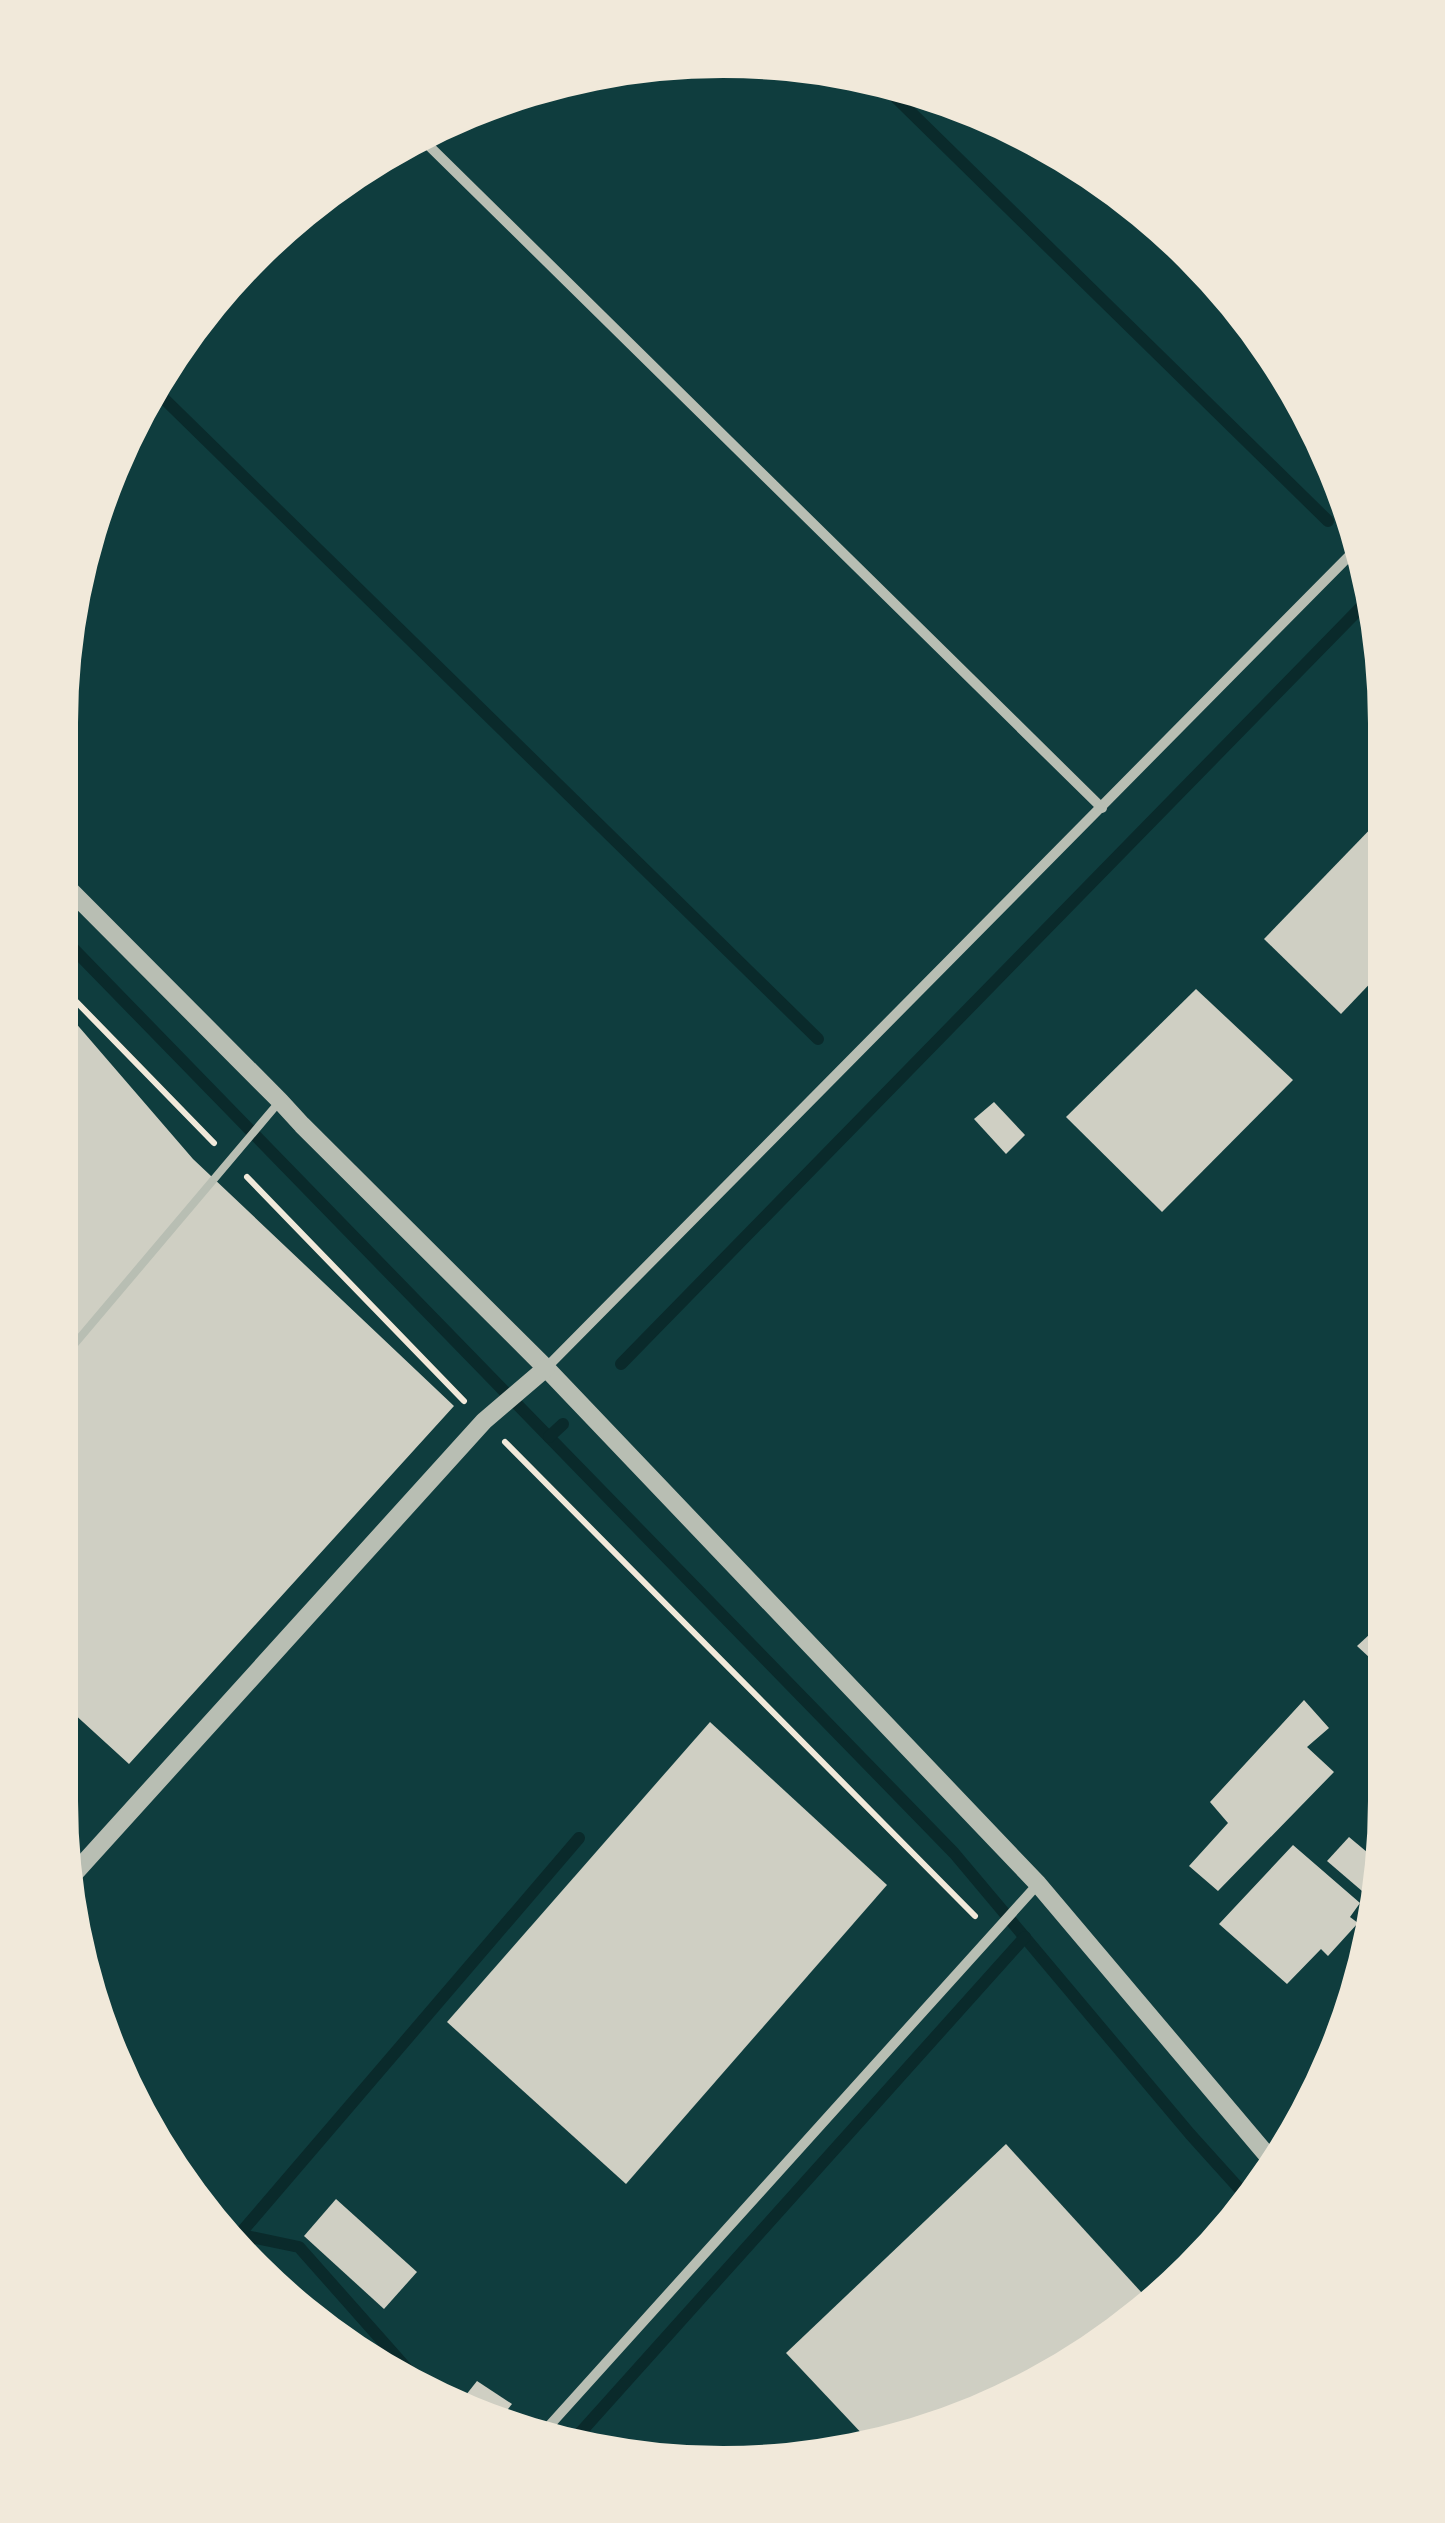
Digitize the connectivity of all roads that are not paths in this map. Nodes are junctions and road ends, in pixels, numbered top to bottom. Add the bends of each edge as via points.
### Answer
1 (430, 148) edge
2 (1346, 558) edge
3 (1102, 808) junction
4 (78, 898) edge
5 (280, 1100) junction
6 (78, 1339) edge
7 (546, 1368) junction
8 (81, 1866) edge
9 (1038, 1884) junction
10 (1264, 2151) edge
11 (552, 2423) edge

1 - 3 street
2 - 3 street
3 - 7 street
4 - 5 street
5 - 6 lane
5 - 7 street
7 - 8 street via 488,1417
7 - 9 street
9 - 10 street
9 - 11 street

